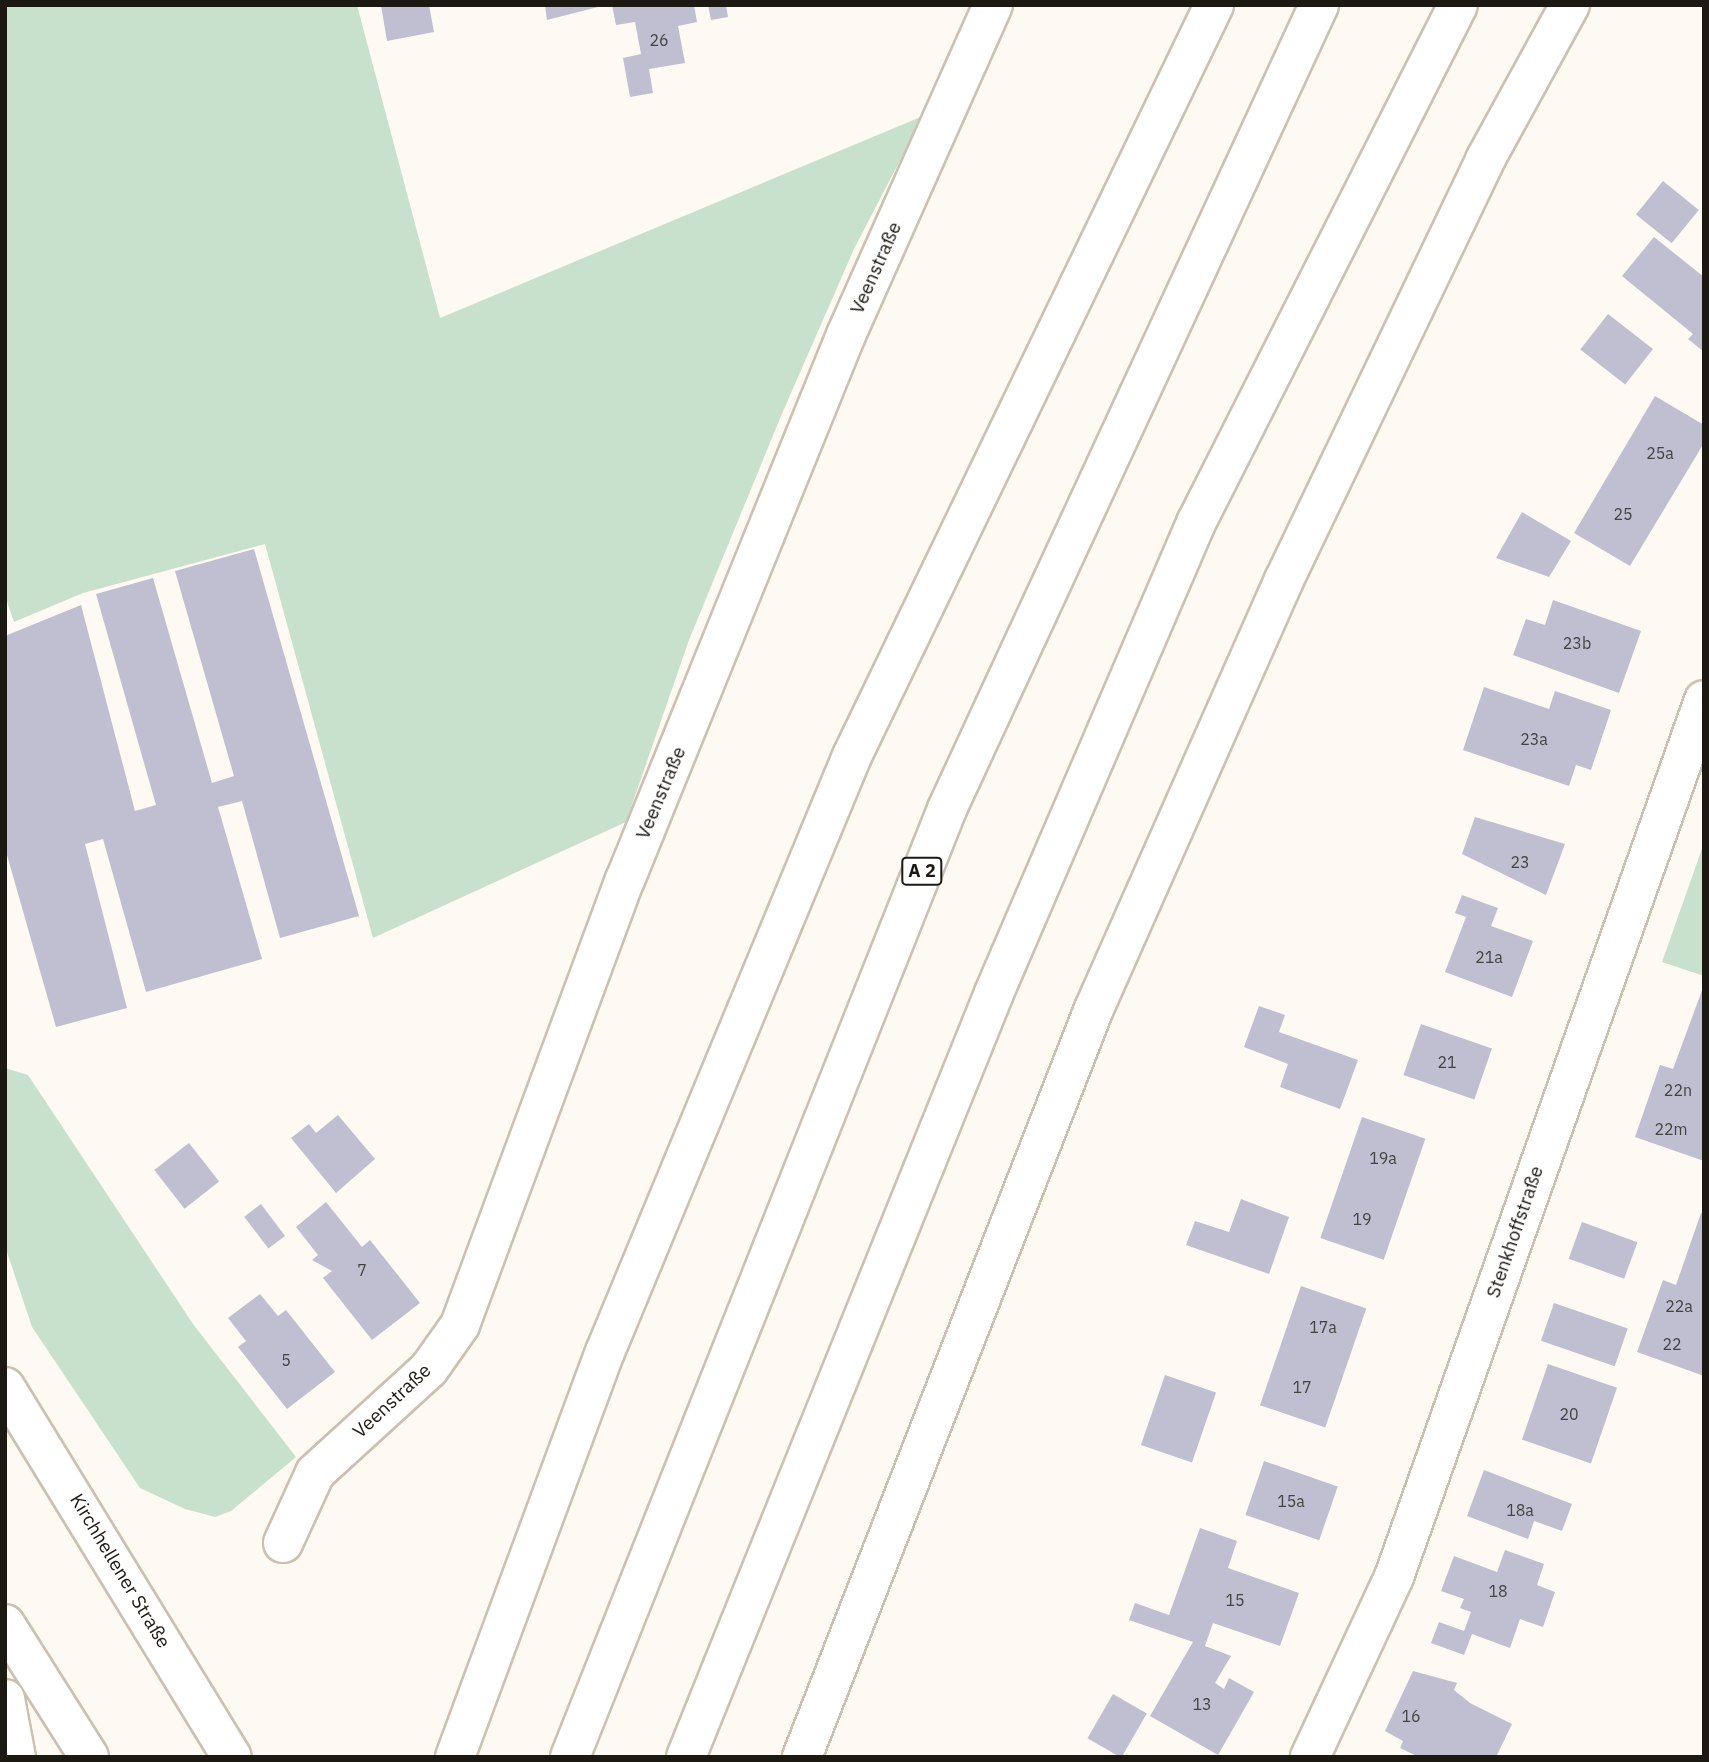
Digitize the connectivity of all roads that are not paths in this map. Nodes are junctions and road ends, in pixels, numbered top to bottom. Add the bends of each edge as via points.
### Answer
1 (993, 5) edge
2 (1214, 5) edge
3 (1319, 5) edge
4 (1458, 5) edge
5 (1570, 5) edge
6 (1704, 700) edge
7 (5, 1387) edge
8 (283, 1543) dead end
9 (5, 1624) edge
10 (5, 1699) edge
11 (16, 1757) edge
12 (89, 1757) edge
13 (232, 1757) edge
14 (454, 1757) edge
15 (570, 1757) edge
16 (686, 1757) edge
17 (802, 1757) edge
18 (1310, 1757) edge

1 - 8 main road, Veenstraße via 846,335 625,880 460,1325 429,1369 315,1473
2 - 14 main road via 852,756 605,1352
3 - 15 main road, A 2 via 947,809
4 - 16 main road via 1320,271 1163,598 748,1590
5 - 17 main road via 1485,160 1284,580 1099,998
6 - 18 main road, Stenkhoffstraße via 1394,1577
7 - 13 main road, Kirchhellener Straße
9 - 12 main road
10 - 11 main road

